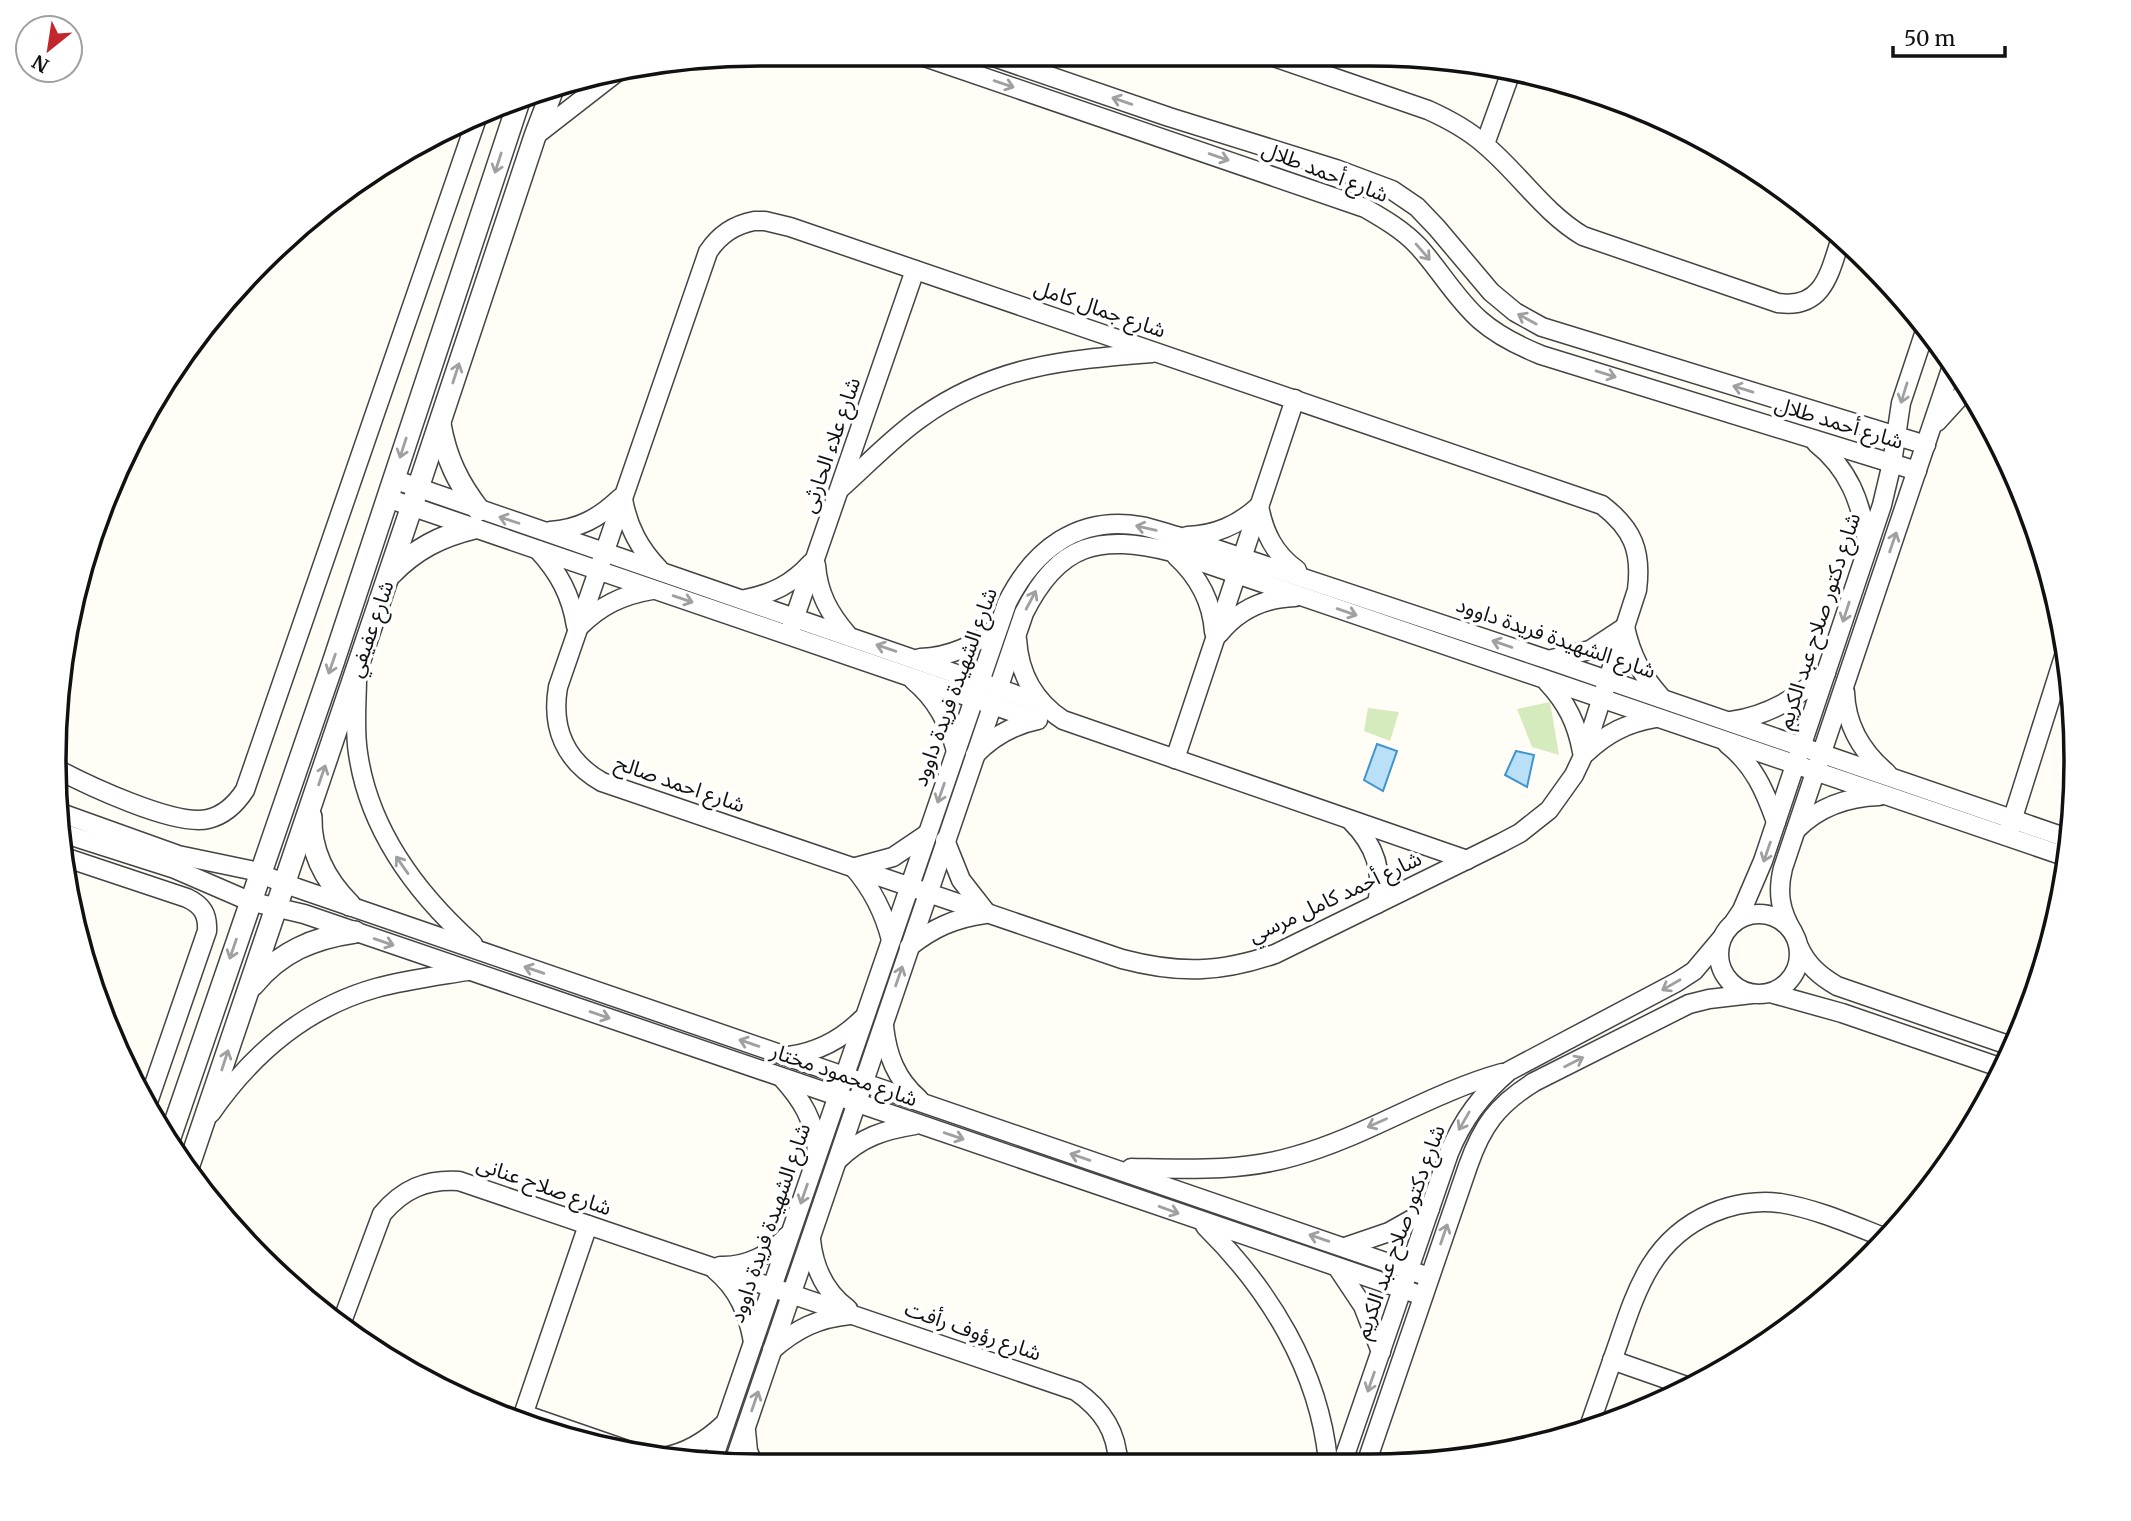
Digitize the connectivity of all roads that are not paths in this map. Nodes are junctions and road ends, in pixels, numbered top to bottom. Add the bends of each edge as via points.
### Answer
1 (951, 66) edge
2 (1020, 66) edge
3 (1300, 66) edge
4 (1508, 80) edge
5 (600, 86) edge
6 (549, 99) edge
7 (516, 111) edge
8 (1169, 117) junction
9 (473, 129) edge
10 (535, 136) junction
11 (1163, 138) junction
12 (1485, 144) junction
13 (1837, 248) edge
14 (915, 270) junction
15 (1922, 340) edge
16 (1159, 353) junction
17 (1949, 376) edge
18 (1961, 396) edge
19 (1295, 399) junction
20 (440, 422) junction
21 (1932, 427) junction
22 (1895, 436) junction
23 (1807, 437) junction
24 (1926, 445) junction
25 (1892, 463) junction
26 (1917, 471) junction
27 (390, 488) junction
28 (839, 491) junction
29 (623, 495) junction
30 (416, 497) junction
31 (1259, 506) junction
32 (477, 519) junction
33 (544, 531) junction
34 (1175, 544) junction
35 (1867, 548) junction
36 (537, 549) junction
37 (604, 552) junction
38 (1242, 556) junction
39 (816, 558) junction
40 (598, 570) junction
41 (661, 571) junction
42 (1236, 575) junction
43 (388, 578) junction
44 (1308, 578) junction
45 (655, 589) junction
46 (1301, 597) junction
47 (744, 599) junction
48 (795, 617) junction
49 (999, 626) junction
50 (1625, 627) junction
51 (576, 630) junction
52 (1016, 633) junction
53 (789, 635) junction
54 (848, 635) junction
55 (1215, 639) junction
56 (914, 658) junction
57 (1549, 660) junction
58 (357, 670) junction
59 (1826, 673) junction
60 (907, 675) junction
61 (2059, 675) edge
62 (1546, 680) junction
63 (1608, 680) junction
64 (1844, 687) junction
65 (986, 693) junction
66 (1601, 699) junction
67 (1664, 699) junction
68 (1040, 712) junction
69 (1658, 718) junction
70 (1728, 721) junction
71 (1722, 740) junction
72 (1802, 746) junction
73 (956, 751) junction
74 (1822, 753) junction
75 (974, 756) junction
76 (1583, 756) junction
77 (1175, 758) junction
78 (1796, 765) junction
79 (1816, 771) junction
80 (67, 774) edge
81 (1893, 778) junction
82 (1886, 796) junction
83 (311, 805) junction
84 (69, 816) edge
85 (1348, 819) junction
86 (2013, 819) junction
87 (1776, 822) junction
88 (1797, 829) junction
89 (927, 834) junction
90 (71, 836) edge
91 (2060, 836) edge
92 (2008, 837) junction
93 (945, 840) junction
94 (2058, 854) edge
95 (74, 860) edge
96 (1467, 860) junction
97 (854, 868) junction
98 (259, 873) junction
99 (284, 884) junction
100 (909, 887) junction
101 (927, 893) junction
102 (249, 901) junction
103 (1377, 904) junction
104 (350, 905) junction
105 (276, 907) junction
106 (988, 914) junction
107 (1734, 922) junction
108 (355, 932) junction
109 (1721, 939) junction
110 (1796, 939) junction
111 (891, 940) junction
112 (909, 947) junction
113 (481, 951) junction
114 (468, 970) junction
115 (247, 993) junction
116 (1761, 993) junction
117 (864, 1017) junction
118 (883, 1022) junction
119 (2005, 1042) edge
120 (788, 1056) junction
121 (1993, 1066) edge
122 (1509, 1071) junction
123 (844, 1076) junction
124 (782, 1078) junction
125 (863, 1082) junction
126 (152, 1093) edge
127 (837, 1096) junction
128 (856, 1102) junction
129 (924, 1103) junction
130 (919, 1124) junction
131 (203, 1125) junction
132 (173, 1129) edge
133 (817, 1154) junction
134 (192, 1158) edge
135 (835, 1163) junction
136 (1114, 1168) junction
137 (1430, 1209) junction
138 (1199, 1221) junction
139 (589, 1225) junction
140 (791, 1231) junction
141 (1876, 1235) edge
142 (810, 1237) junction
143 (1345, 1247) junction
144 (709, 1266) junction
145 (1337, 1267) junction
146 (1409, 1270) junction
147 (1429, 1277) junction
148 (772, 1287) junction
149 (1403, 1289) junction
150 (791, 1293) junction
151 (1423, 1296) junction
152 (857, 1315) junction
153 (345, 1316) edge
154 (753, 1343) junction
155 (772, 1350) junction
156 (1381, 1352) junction
157 (1612, 1360) junction
158 (1677, 1383) edge
159 (524, 1413) edge
160 (1592, 1419) edge
161 (726, 1421) junction
162 (745, 1428) junction
163 (685, 1450) edge
164 (715, 1453) edge
165 (737, 1453) edge
166 (749, 1454) edge
167 (1117, 1454) edge
168 (1327, 1454) edge
169 (1345, 1454) edge
170 (1369, 1454) edge

1 -> 11 street, شارع أحمد طلال
8 -> 2 street, شارع أحمد طلال
3 - 12 street via 1428,110
4 - 12 street
5 - 10 street
6 - 10 street, شارع عفيفي
7 -> 27 street, شارع عفيفي
8 - 11 street
22 -> 8 street, شارع أحمد طلال via 1542,327 1491,292 1417,207 1392,190
9 - 80 street via 245,790 222,814 189,820 94,789
20 -> 10 street, شارع عفيفي
11 -> 23 street, شارع أحمد طلال via 1334,196 1383,218 1416,244 1481,321 1520,346
12 - 13 street via 1549,212 1583,236 1778,303 1803,303 1814,297
14 - 16 street, شارع جمال كامل
14 - 28 street, شارع علاء الحارثى
14 - 29 street, شارع جمال كامل via 776,223 742,223 722,234 699,274
15 -> 22 street, شارع دكتور صلاح عبد الكريم
16 - 19 street, شارع جمال كامل
16 - 28 street via 1038,365 988,381 920,419
17 - 21 street, شارع دكتور صلاح عبد الكريم
18 - 21 street
19 - 31 street
19 - 50 street, شارع جمال كامل via 1602,505 1618,517 1637,551 1637,590
20 - 30 street, شارع عفيفي
20 - 32 street via 452,469
21 - 24 street, شارع دكتور صلاح عبد الكريم
22 - 24 street, شارع أحمد طلال
22 - 25 street, شارع دكتور صلاح عبد الكريم
23 - 25 street, شارع أحمد طلال
23 - 35 street via 1845,473 1857,496
24 - 26 street, شارع دكتور صلاح عبد الكريم
25 - 26 street, شارع أحمد طلال
25 - 35 street, شارع دكتور صلاح عبد الكريم
64 -> 26 street, شارع دكتور صلاح عبد الكريم
27 - 30 street
27 -> 98 street, شارع عفيفي
28 - 39 street, شارع علاء الحارثى
29 - 33 street via 588,523
29 - 37 street, شارع جمال كامل
29 - 41 street via 634,537
30 - 32 street
30 - 43 street, شارع عفيفي
31 - 34 street via 1222,530
31 - 38 street
31 - 44 street via 1275,548
33 -> 32 street
32 - 36 street
32 - 43 street via 409,557
33 - 37 street
34 - 38 street, شارع الشهيدة فريدة داوود
34 - 42 street, شارع الشهيدة فريدة داوود
34 -> 49 street, شارع الشهيدة فريدة داوود via 1141,526 1120,524 1079,531 1060,540 1028,567
52 -> 34 street, شارع الشهيدة فريدة داوود via 1045,576 1079,551 1123,543
34 - 55 street via 1204,591
35 -> 59 street, شارع دكتور صلاح عبد الكريم
36 - 40 street
36 - 51 street via 565,586
37 - 40 street, شارع جمال كامل
37 - 41 street
38 - 42 street
38 - 44 street, شارع الشهيدة فريدة داوود
39 - 47 street via 784,587
39 - 48 street, شارع علاء الحارثى
39 - 54 street via 823,600
40 - 45 street
40 - 51 street, شارع احمد صالح
41 - 47 street
42 - 46 street, شارع الشهيدة فريدة داوود
42 - 55 street
43 - 58 street, شارع عفيفي
57 -> 44 street, شارع الشهيدة فريدة داوود
45 - 51 street via 611,601
45 -> 53 street
46 - 55 street via 1261,602 1227,623
46 -> 62 street, شارع الشهيدة فريدة داوود
47 - 48 street
48 - 53 street, شارع علاء الحارثى
48 - 54 street
49 - 56 street via 960,651
49 - 65 street, شارع الشهيدة فريدة داوود
50 - 57 street via 1590,650
50 - 63 street, شارع جمال كامل
50 - 67 street via 1638,666
51 - 97 street, شارع احمد صالح via 558,687 555,719 566,750 588,774
52 - 65 street, شارع الشهيدة فريدة داوود
52 - 68 street via 1019,656
53 - 60 street
56 -> 54 street
55 - 77 street
56 - 65 street
57 - 63 street, شارع الشهيدة فريدة داوود
83 -> 58 street, شارع عفيفي
113 -> 58 street via 419,889 379,824 365,788 358,751
59 - 70 street via 1770,711
59 - 72 street, شارع دكتور صلاح عبد الكريم
60 - 65 street
60 - 73 street via 944,716
61 - 86 street
62 - 66 street, شارع الشهيدة فريدة داوود
62 - 76 street via 1572,715
63 - 66 street, شارع جمال كامل
63 - 67 street, شارع الشهيدة فريدة داوود
64 - 74 street, شارع دكتور صلاح عبد الكريم
64 - 81 street via 1852,728 1876,764
65 - 68 street
65 - 73 street, شارع الشهيدة فريدة داوود
65 - 75 street, شارع الشهيدة فريدة داوود
66 - 69 street, شارع الشهيدة فريدة داوود
66 - 76 street, شارع أحمد كامل مرسي
67 - 70 street, شارع الشهيدة فريدة داوود
68 - 75 street via 996,737
68 - 77 street
69 - 71 street, شارع الشهيدة فريدة داوود
69 - 76 street via 1616,729
70 - 72 street, شارع الشهيدة فريدة داوود
71 - 78 street, شارع الشهيدة فريدة داوود
71 - 87 street via 1762,783
72 - 74 street, شارع الشهيدة فريدة داوود
72 - 78 street, شارع دكتور صلاح عبد الكريم
73 -> 89 street, شارع الشهيدة فريدة داوود
74 - 79 street, شارع دكتور صلاح عبد الكريم
74 - 81 street, شارع الشهيدة فريدة داوود
75 - 93 street, شارع الشهيدة فريدة داوود
76 - 96 street, شارع أحمد كامل مرسي via 1549,810 1520,833
77 - 85 street
78 - 79 street, شارع الشهيدة فريدة داوود
78 - 87 street, شارع دكتور صلاح عبد الكريم
79 - 82 street, شارع الشهيدة فريدة داوود
79 - 88 street, شارع دكتور صلاح عبد الكريم
81 - 86 street, شارع الشهيدة فريدة داوود
82 - 88 street via 1828,806
82 - 92 street, شارع الشهيدة فريدة داوود
83 - 99 street, شارع عفيفي
83 - 104 street via 315,849 323,870
84 - 98 street, شارع محمود مختار via 178,855
85 - 96 street
85 - 103 street via 1373,849 1381,886
86 - 91 street, شارع الشهيدة فريدة داوود
86 - 92 street
87 -> 107 street, شارع دكتور صلاح عبد الكريم via 1757,878
88 - 110 street, شارع دكتور صلاح عبد الكريم via 1779,894 1785,920
89 - 97 street via 893,857
89 - 100 street, شارع الشهيدة فريدة داوود
90 - 102 street, شارع محمود مختار via 175,869
92 - 94 street, شارع الشهيدة فريدة داوود
93 - 101 street, شارع الشهيدة فريدة داوود
93 - 106 street via 961,880
95 - 126 street via 187,898 204,911 207,931
96 - 103 street, شارع أحمد كامل مرسي
97 - 100 street, شارع احمد صالح
97 - 111 street via 878,901
98 - 99 street, شارع محمود مختار
98 - 102 street, شارع عفيفي
99 - 104 street, شارع محمود مختار
99 - 105 street, شارع عفيفي
100 - 101 street, شارع احمد صالح
100 - 111 street, شارع الشهيدة فريدة داوود
101 - 106 street, شارع أحمد كامل مرسي
101 - 112 street, شارع الشهيدة فريدة داوود
102 - 105 street, شارع محمود مختار
102 -> 132 street, شارع عفيفي
103 - 106 street, شارع أحمد كامل مرسي via 1275,954 1215,970 1184,971 1122,959
104 - 113 street, شارع محمود مختار
105 - 108 street, شارع محمود مختار
105 - 115 street, شارع عفيفي
106 - 112 street via 945,923
107 - 109 street
107 - 110 street via 1745,915 1772,916 1784,922
108 -> 114 street, شارع محمود مختار
108 - 115 street via 294,950 263,973
109 - 116 street via 1718,951 1723,974 1741,990
109 -> 122 street, شارع دكتور صلاح عبد الكريم via 1694,971 1677,982
110 - 116 street via 1799,959 1790,980
110 - 119 street, شارع دكتور صلاح عبد الكريم via 1805,960 1837,986
111 - 117 street, شارع الشهيدة فريدة داوود
118 -> 112 street, شارع الشهيدة فريدة داوود
120 -> 113 street, شارع محمود مختار
114 -> 124 street, شارع محمود مختار
114 - 131 street via 377,988 310,1016 252,1061
131 -> 115 street, شارع عفيفي
116 - 121 street, شارع دكتور صلاح عبد الكريم via 1842,1013
147 -> 116 street, شارع دكتور صلاح عبد الكريم via 1477,1140 1501,1107 1534,1082 1670,1013 1709,999
117 - 120 street via 830,1044
117 - 123 street, شارع الشهيدة فريدة داوود
118 - 125 street, شارع الشهيدة فريدة داوود
118 - 129 street via 894,1068 906,1088
120 - 123 street, شارع محمود مختار
122 -> 136 street via 1454,1088 1321,1147 1270,1163 1217,1169
122 -> 137 street, شارع دكتور صلاح عبد الكريم via 1489,1087 1459,1129
123 - 125 street, شارع محمود مختار
123 - 127 street, شارع الشهيدة فريدة داوود
124 - 127 street, شارع محمود مختار
124 - 133 street via 804,1105
125 - 128 street, شارع الشهيدة فريدة داوود
125 - 129 street, شارع محمود مختار
127 - 128 street, شارع محمود مختار
127 - 133 street, شارع الشهيدة فريدة داوود
128 - 130 street, شارع محمود مختار
128 - 135 street, شارع الشهيدة فريدة داوود
136 -> 129 street, شارع محمود مختار
130 - 135 street via 881,1131
130 -> 138 street, شارع محمود مختار
131 - 134 street, شارع عفيفي
133 -> 140 street, شارع الشهيدة فريدة داوود
135 - 142 street, شارع الشهيدة فريدة داوود
143 -> 136 street, شارع محمود مختار
137 - 143 street via 1389,1232
137 - 146 street, شارع دكتور صلاح عبد الكريم
138 - 145 street, شارع محمود مختار
138 - 168 street via 1245,1269 1283,1324 1303,1365
139 - 144 street, شارع صلاح عنانى
139 - 153 street, شارع صلاح عنانى via 459,1181 416,1186 393,1200 382,1214
139 - 159 street
140 - 144 street via 764,1256 746,1263
140 - 148 street, شارع الشهيدة فريدة داوود
141 - 157 street via 1777,1203 1723,1208 1698,1219 1657,1255 1643,1278
142 - 150 street, شارع الشهيدة فريدة داوود
142 - 152 street via 819,1274 835,1297
143 - 146 street, شارع محمود مختار
144 - 148 street, شارع صلاح عنانى
144 - 154 street via 735,1292
145 - 149 street, شارع محمود مختار
145 - 156 street via 1363,1306
146 - 147 street, شارع محمود مختار
146 - 149 street, شارع دكتور صلاح عبد الكريم
147 - 151 street, شارع دكتور صلاح عبد الكريم
148 - 150 street, شارع رؤوف رأفت
148 - 154 street, شارع الشهيدة فريدة داوود
149 - 151 street, شارع محمود مختار
149 - 156 street, شارع دكتور صلاح عبد الكريم
150 - 152 street, شارع رؤوف رأفت
150 - 155 street, شارع الشهيدة فريدة داوود
151 - 170 street, شارع دكتور صلاح عبد الكريم
152 - 155 street via 810,1323
152 - 167 street, شارع رؤوف رأفت via 1076,1391 1105,1417
154 - 161 street, شارع الشهيدة فريدة داوود
162 -> 155 street, شارع الشهيدة فريدة داوود
156 -> 169 street, شارع دكتور صلاح عبد الكريم
157 - 158 street
157 - 160 street
161 - 163 street via 711,1437
161 - 164 street, شارع الشهيدة فريدة داوود
162 - 165 street, شارع الشهيدة فريدة داوود
162 - 166 street

